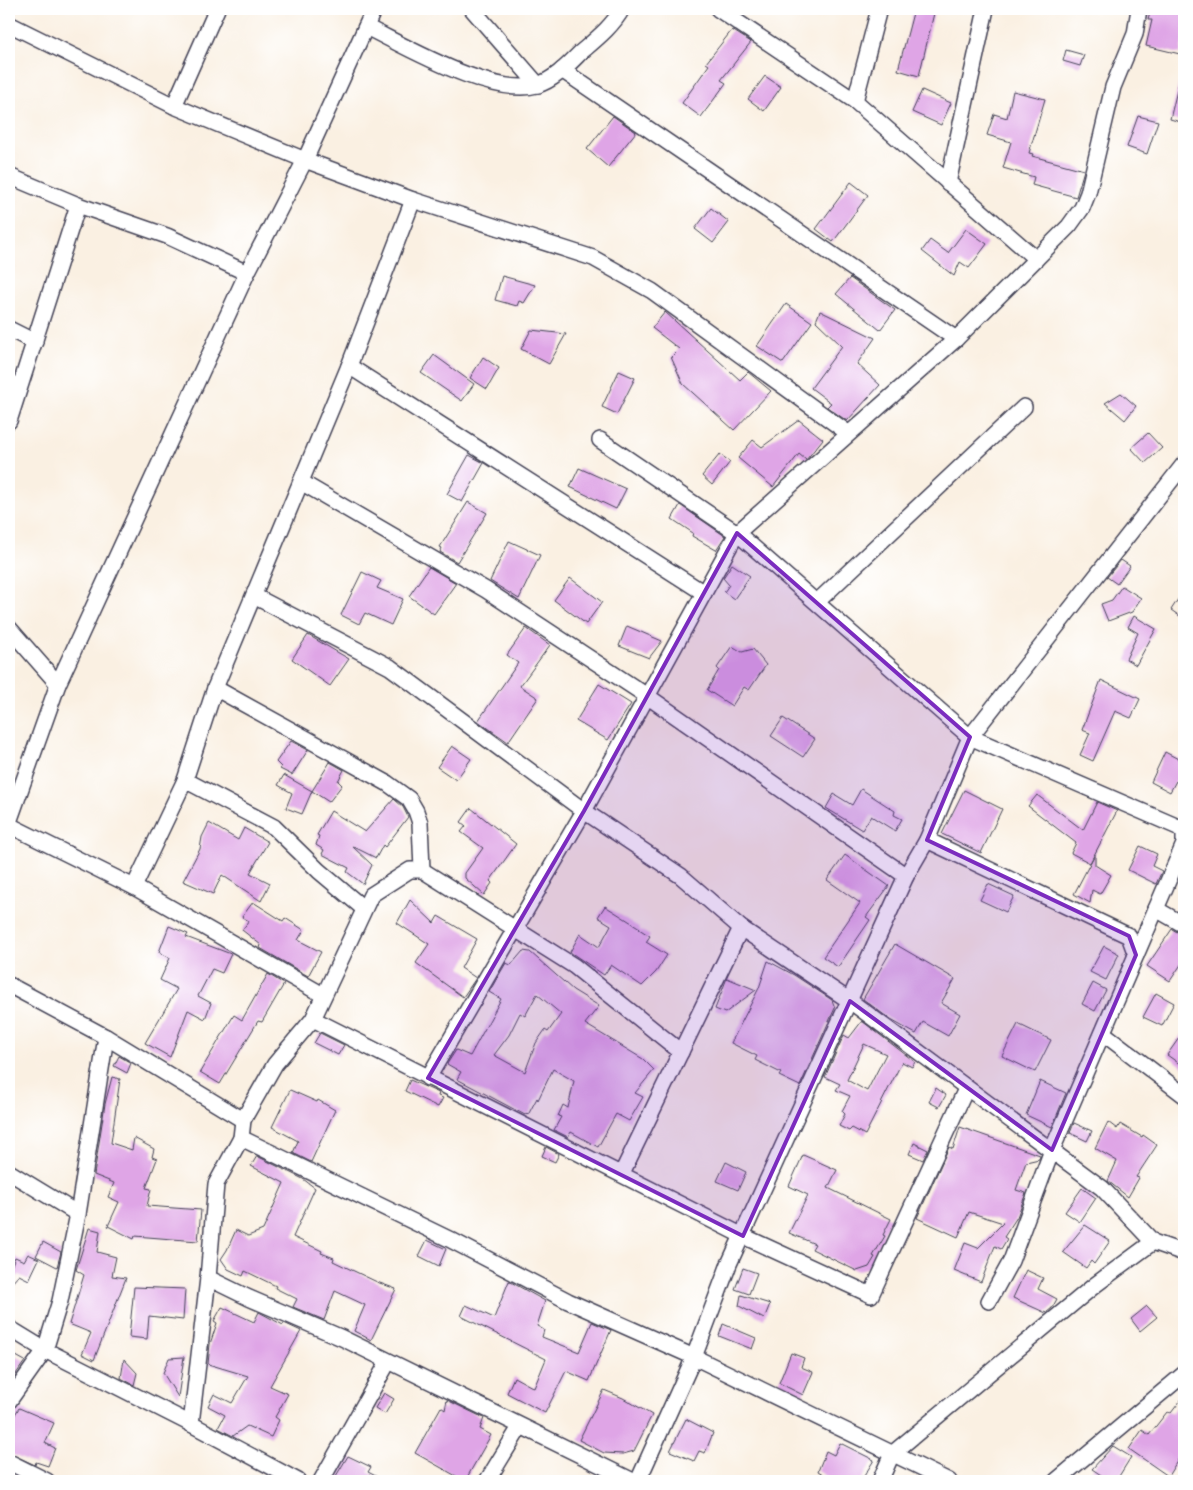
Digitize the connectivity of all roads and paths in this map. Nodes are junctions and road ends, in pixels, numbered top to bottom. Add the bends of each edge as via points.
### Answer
1 (217, 9) edge
2 (374, 9) edge
3 (472, 9) edge
4 (622, 9) edge
5 (718, 9) edge
6 (878, 9) edge
7 (986, 9) edge
8 (1139, 9) edge
9 (742, 16) edge
10 (9, 24) edge
11 (366, 27) junction
12 (562, 70) junction
13 (538, 85) junction
14 (855, 100) junction
15 (174, 106) junction
16 (304, 160) junction
17 (9, 176) edge
18 (948, 183) junction
19 (414, 200) junction
20 (78, 205) junction
21 (1036, 259) junction
22 (247, 273) junction
23 (9, 329) edge
24 (956, 339) junction
25 (35, 342) junction
26 (349, 366) junction
27 (1024, 407) dead end
28 (9, 422) edge
29 (848, 433) junction
30 (600, 440) dead end
31 (1184, 464) edge
32 (301, 482) junction
33 (737, 533) junction
34 (704, 593) junction
35 (254, 596) junction
36 (818, 602) junction
37 (9, 628) edge
38 (58, 684) junction
39 (215, 688) junction
40 (647, 696) junction
41 (970, 737) junction
42 (185, 780) junction
43 (584, 811) junction
44 (9, 823) edge
45 (927, 840) junction
46 (422, 870) junction
47 (906, 876) junction
48 (134, 887) junction
49 (363, 908) junction
50 (1156, 909) junction
51 (1184, 925) edge
52 (514, 927) junction
53 (741, 928) junction
54 (1136, 955) junction
55 (9, 984) edge
56 (324, 995) junction
57 (850, 1001) junction
58 (312, 1019) junction
59 (1103, 1033) junction
60 (106, 1037) junction
61 (681, 1052) junction
62 (428, 1078) junction
63 (966, 1089) junction
64 (1184, 1095) edge
65 (242, 1120) junction
66 (241, 1138) junction
67 (1052, 1150) junction
68 (9, 1172) edge
69 (622, 1173) junction
70 (78, 1214) junction
71 (743, 1236) junction
72 (1153, 1242) junction
73 (1184, 1253) edge
74 (208, 1278) junction
75 (989, 1301) dead end
76 (9, 1328) edge
77 (45, 1350) junction
78 (694, 1357) junction
79 (388, 1362) junction
80 (1184, 1374) edge
81 (9, 1401) edge
82 (191, 1424) junction
83 (520, 1427) junction
84 (892, 1454) junction
85 (9, 1462) edge
86 (47, 1481) edge
87 (298, 1481) edge
88 (321, 1481) edge
89 (487, 1481) edge
90 (633, 1481) edge
91 (638, 1481) edge
92 (880, 1481) edge
93 (949, 1481) edge
94 (1056, 1481) edge

1 - 15 street
2 - 11 street
3 - 13 street
4 - 12 street via 610,26
5 - 9 street
6 - 14 street
7 - 18 street
8 - 21 street via 1135,34 1113,87 1082,208
9 - 14 street
10 - 15 street
11 - 13 street via 494,85 516,88
11 - 16 street
12 - 13 street
12 - 24 street
14 - 18 street
15 - 16 street
16 - 19 street
16 - 22 street
17 - 20 street
18 - 21 street
19 - 26 street
19 - 29 street via 593,258 652,291
20 - 22 street via 167,236
20 - 25 street
21 - 24 street
22 - 38 street
23 - 25 street
24 - 29 street
25 - 28 street
26 - 32 street
26 - 34 street
27 - 36 street
29 - 33 street
30 - 33 street
31 - 41 street
32 - 35 street
32 - 40 street via 486,590
33 - 34 street
33 - 36 street
34 - 40 street
35 - 39 street
35 - 43 street via 390,667
36 - 41 street
37 - 38 street
38 - 44 street
39 - 42 street
39 - 46 street via 387,783 409,799 420,823
40 - 43 street
40 - 47 street
41 - 45 street
41 - 50 street via 1178,827 1184,833 1184,844
42 - 48 street
42 - 49 street via 274,827
43 - 52 street
43 - 53 street via 681,876
44 - 48 street
45 - 47 street
45 - 54 street via 1129,936
46 - 49 street via 410,870 371,895
46 - 52 street
47 - 57 street
48 - 56 street
49 - 56 street
50 - 51 street
50 - 54 street
52 - 61 street via 574,966
52 - 62 street
53 - 57 street
53 - 61 street
54 - 59 street
55 - 60 street
56 - 58 street
57 - 63 street
57 - 71 street
58 - 62 street
58 - 65 street via 276,1064
59 - 64 street
59 - 67 street
60 - 65 street
60 - 70 street
61 - 69 street
62 - 69 street
63 - 67 street
63 - 71 street via 871,1295
65 - 66 street
66 - 74 street via 216,1184
66 - 78 street via 568,1301
67 - 72 street via 1102,1188
67 - 75 street via 1011,1261
68 - 70 street
69 - 71 street
70 - 77 street via 60,1301
71 - 78 street
72 - 73 street
72 - 84 street via 1095,1285
74 - 79 street
74 - 82 street
76 - 77 street
77 - 81 street
77 - 82 street
78 - 84 street
78 - 91 street
79 - 83 street
79 - 88 street
80 - 94 street
82 - 87 street
83 - 89 street
83 - 90 street
84 - 92 street
84 - 93 street
85 - 86 street

